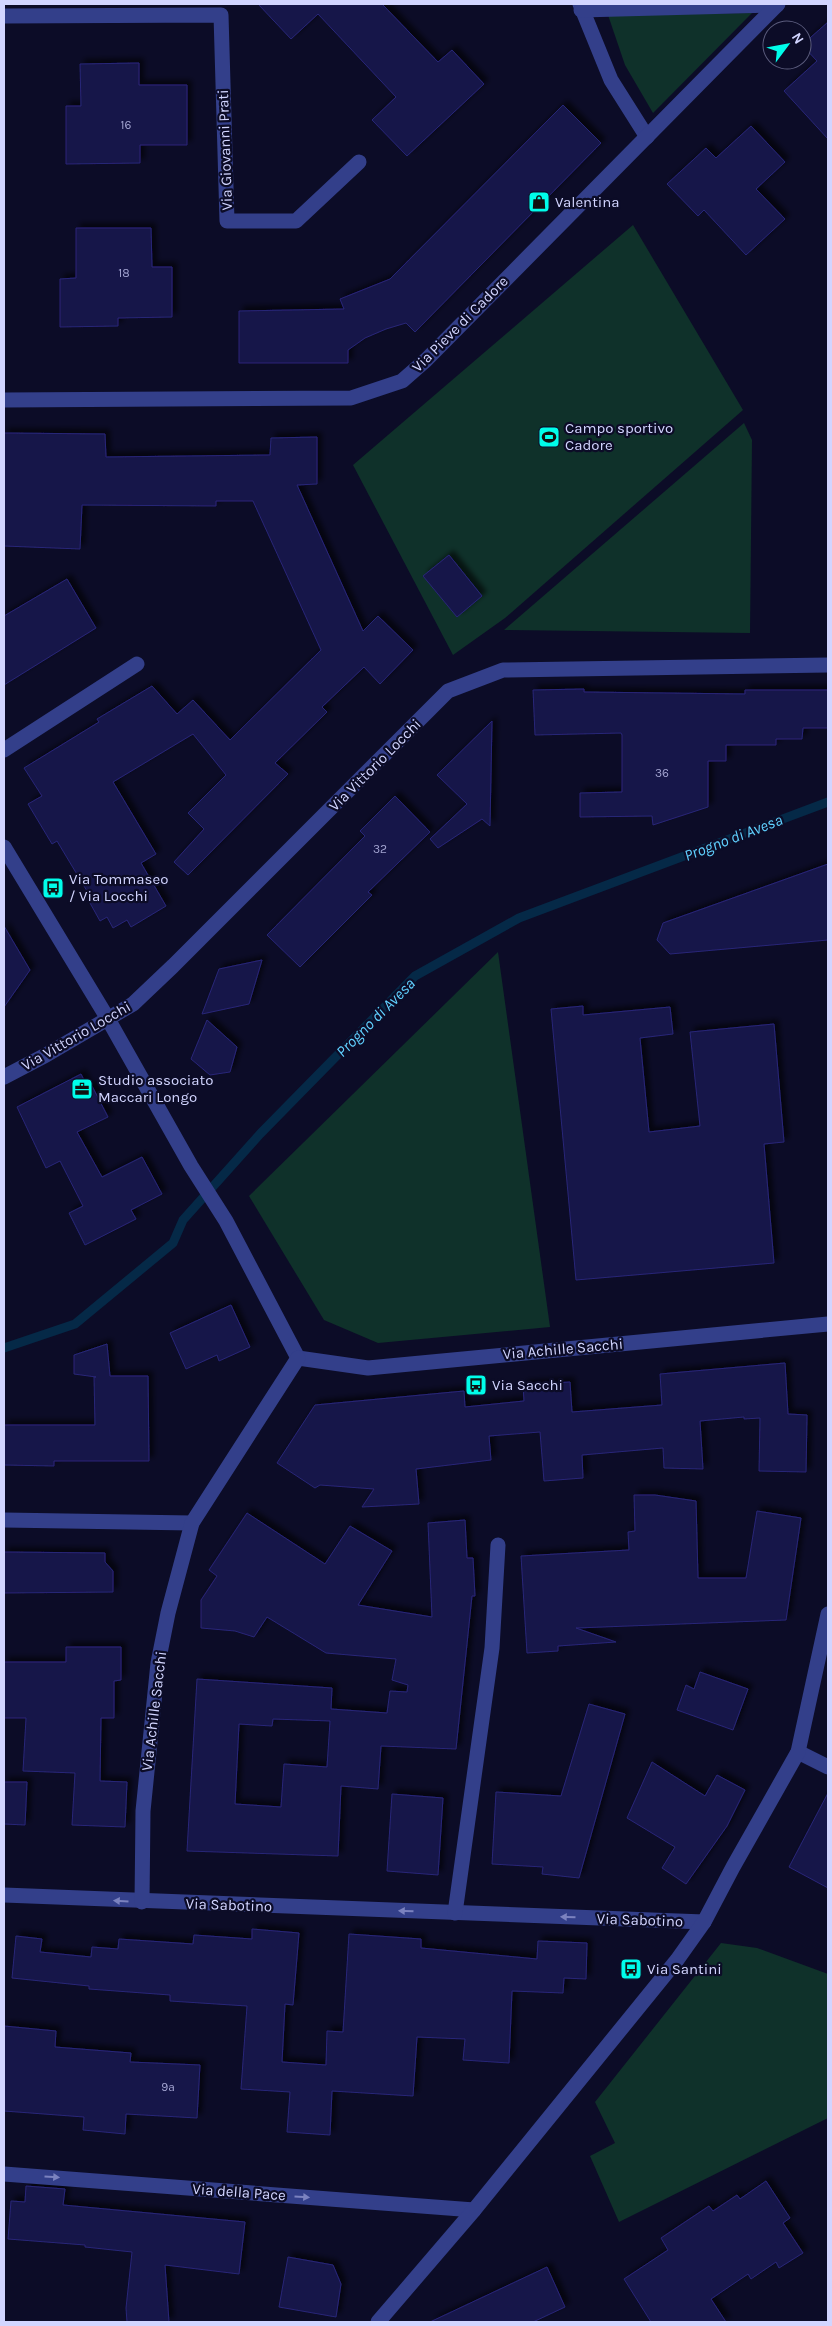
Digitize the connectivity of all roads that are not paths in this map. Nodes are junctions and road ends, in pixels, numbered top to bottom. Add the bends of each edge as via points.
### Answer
1 (778, 4) edge
2 (580, 7) edge
3 (221, 9) edge
4 (4, 16) edge
5 (647, 137) junction
6 (359, 162) dead end
7 (4, 400) edge
8 (137, 664) dead end
9 (828, 665) edge
10 (4, 750) edge
11 (4, 847) edge
12 (108, 1019) junction
13 (4, 1077) edge
14 (828, 1324) edge
15 (298, 1358) junction
16 (4, 1520) edge
17 (192, 1523) junction
18 (498, 1545) dead end
19 (828, 1614) edge
20 (798, 1752) junction
21 (828, 1767) edge
22 (4, 1895) edge
23 (142, 1902) junction
24 (455, 1913) junction
25 (704, 1922) junction
26 (4, 2174) edge
27 (474, 2210) junction
28 (378, 2322) edge

1 - 2 street
1 - 5 street, Via Pieve di Cadore
2 - 5 street via 611,80
3 - 4 street, Via Giovanni Prati
3 - 6 street, Via Giovanni Prati via 227,221 296,221
5 - 7 street, Via Pieve di Cadore via 402,381 351,398
8 - 10 street
9 - 12 street, Via Vittorio Locchi via 503,670 448,691 174,966 133,1004
11 - 12 street
12 - 13 street, Via Vittorio Locchi
12 - 15 street via 226,1221
14 - 15 street, Via Achille Sacchi via 368,1368
15 - 17 street, Via Achille Sacchi
16 - 17 street
17 - 23 street, Via Achille Sacchi via 158,1662 143,1811
18 - 24 street via 492,1648
19 - 20 street
20 - 21 street
20 - 25 street
23 -> 22 street, Via Sabotino
24 -> 23 street, Via Sabotino
25 -> 24 street, Via Sabotino
25 - 27 street via 677,1960
26 -> 27 street, Via della Pace
27 - 28 street

